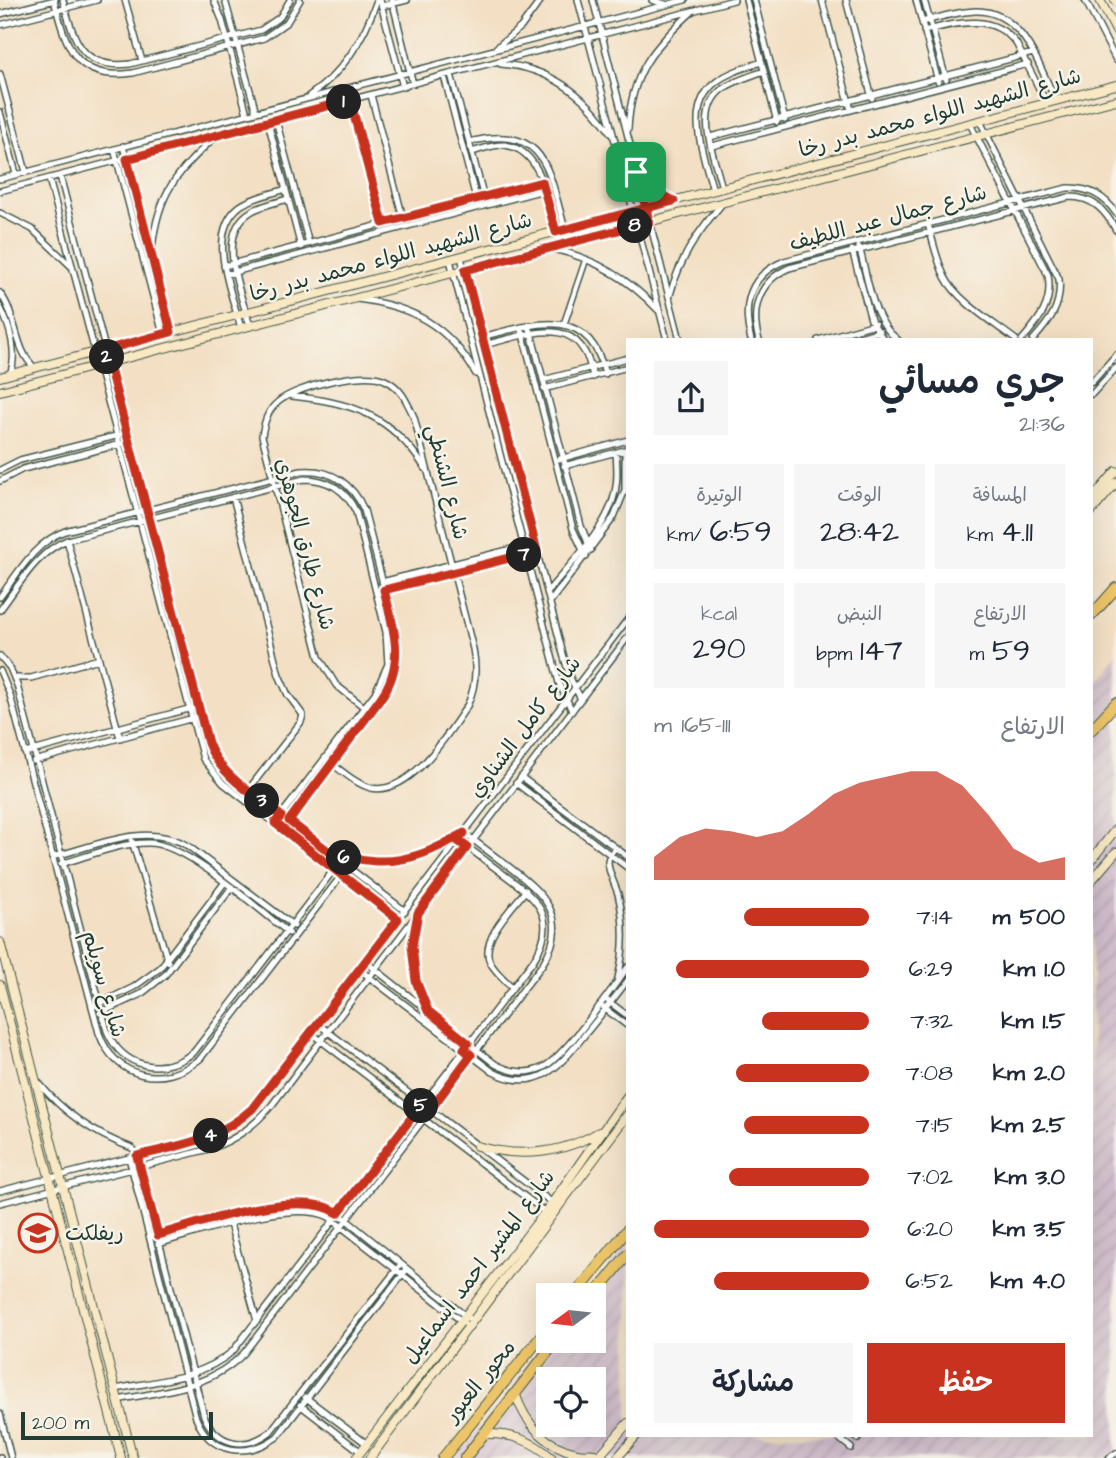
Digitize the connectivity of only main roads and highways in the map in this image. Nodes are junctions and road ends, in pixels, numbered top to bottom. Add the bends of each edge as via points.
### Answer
1 (1116, 588) edge
2 (1093, 614) edge
3 (1116, 703) edge
4 (1093, 728) edge
5 (626, 1231) edge
6 (626, 1257) edge
7 (585, 1283) edge
8 (605, 1283) edge
9 (536, 1343) edge
10 (547, 1353) edge
11 (443, 1458) edge
12 (465, 1458) edge

1 - 2 highway
3 - 4 highway
5 - 7 highway
6 - 8 highway
9 - 11 highway, محور العبور
10 - 12 highway, محور العبور

